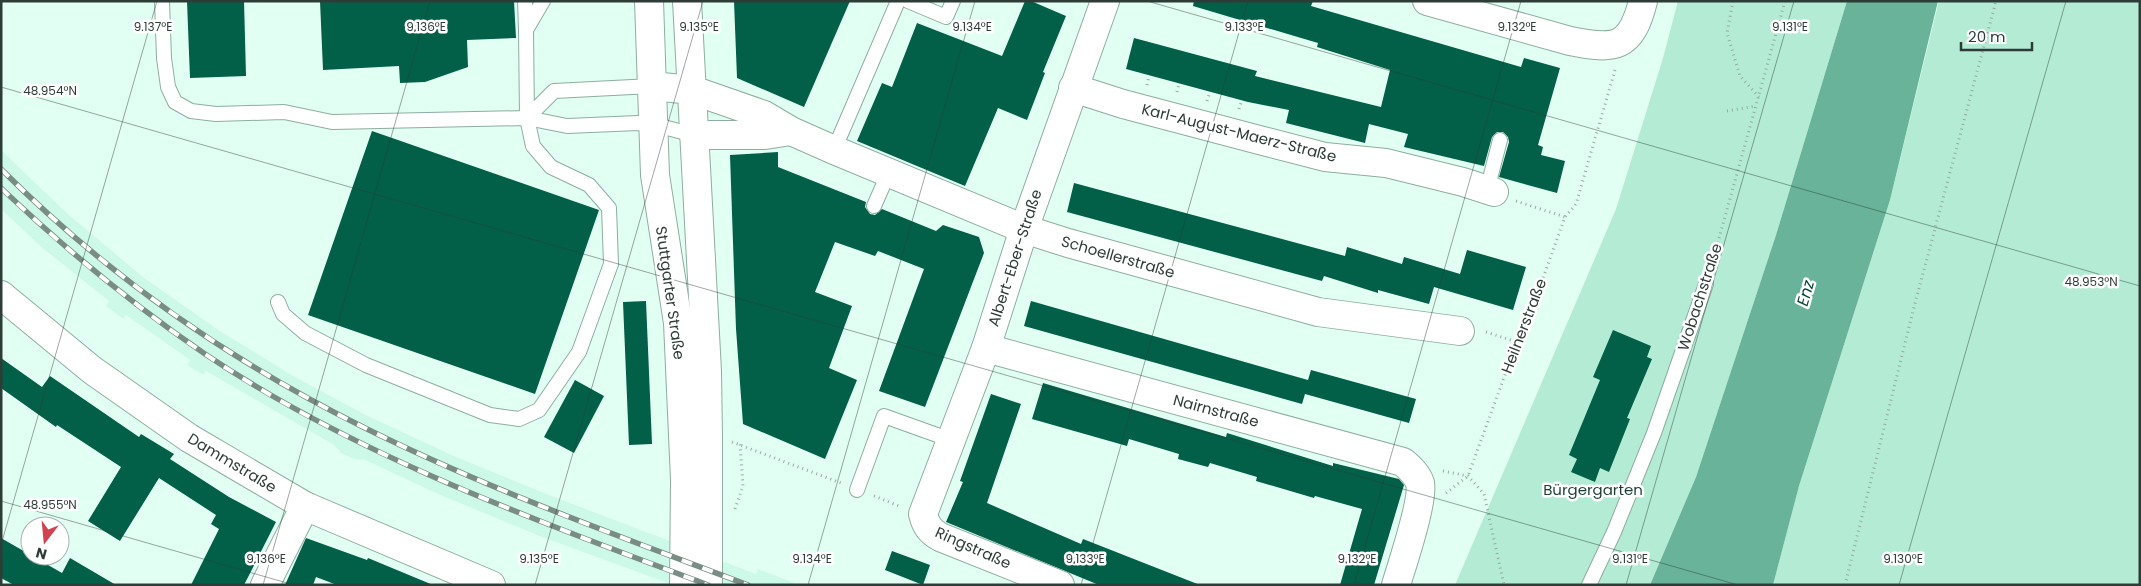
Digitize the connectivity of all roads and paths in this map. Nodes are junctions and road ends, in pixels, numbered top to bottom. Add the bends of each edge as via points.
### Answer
1 (162, 1) edge
2 (525, 1) edge
3 (543, 1) edge
4 (649, 1) edge
5 (687, 1) edge
6 (898, 1) edge
7 (908, 1) edge
8 (953, 1) edge
9 (1105, 1) edge
10 (1427, 1) edge
11 (1643, 1) edge
12 (1733, 1) edge
13 (1786, 1) edge
14 (1996, 1) edge
15 (526, 30) junction
16 (1624, 41) junction
17 (652, 86) junction
18 (1073, 88) junction
19 (692, 90) junction
20 (1759, 97) junction
21 (1756, 106) junction
22 (1727, 111) dead end
23 (528, 118) junction
24 (652, 124) junction
25 (791, 131) junction
26 (694, 135) junction
27 (1500, 140) dead end
28 (834, 150) junction
29 (889, 172) junction
30 (1491, 191) junction
31 (874, 206) dead end
32 (1565, 218) junction
33 (1024, 229) junction
34 (1706, 284) joint
35 (278, 302) dead end
36 (4, 306) edge
37 (1460, 331) joint
38 (1517, 342) junction
39 (986, 348) junction
40 (952, 440) junction
41 (740, 444) dead end
42 (857, 490) junction
43 (1484, 494) dead end
44 (1420, 500) junction
45 (305, 506) junction
46 (923, 514) junction
47 (264, 585) edge
48 (491, 585) edge
49 (684, 585) edge
50 (708, 585) edge
51 (1060, 585) edge
52 (1396, 585) edge
53 (1504, 585) edge
54 (1589, 585) edge
55 (1845, 585) edge

1 - 23 lane via 168,87 175,102 191,111 216,114 284,112 332,122
2 - 15 lane
3 - 15 lane
4 - 17 street, Stuttgarter Straße
5 - 19 street, Stuttgarter Straße
6 - 28 lane
7 - 8 lane via 946,17
9 - 18 street, Albert-Eber-Straße
10 - 16 street via 1592,46 1610,46
11 - 16 street via 1634,30
12 - 20 path via 1727,33 1740,76
13 - 20 path, Wobachstraße
14 - 55 path via 1914,307
15 - 23 lane
16 - 32 path, Heilnerstraße via 1576,204
17 - 19 street, Schoellerstraße
17 - 23 lane via 554,91
17 - 24 street, Stuttgarter Straße
18 - 30 street, Karl-August-Maerz-Straße via 1155,113 1316,154 1386,162
18 - 33 street, Albert-Eber-Straße
19 - 25 street, Schoellerstraße via 764,115
19 - 26 street, Stuttgarter Straße
20 - 21 path, Wobachstraße
21 - 22 path
21 - 34 path, Wobachstraße
23 - 24 lane via 567,126
23 - 35 lane via 532,146 551,167 590,185 609,208 610,264 579,352 539,410 520,419 490,415 366,365 304,333 283,314
24 - 26 lane
24 - 49 street, Stuttgarter Straße via 655,175 678,323 685,480
25 - 26 street via 765,135
25 - 28 street, Schoellerstraße
26 - 50 street, Stuttgarter Straße via 706,371
27 - 30 lane
28 - 29 street, Schoellerstraße
29 - 31 lane
29 - 33 street, Schoellerstraße
30 - 32 path
32 - 38 path, Heilnerstraße
33 - 37 street, Schoellerstraße via 1318,312
33 - 39 street, Albert-Eber-Straße
34 - 54 lane, Wobachstraße via 1654,433
36 - 45 street, Dammstraße via 189,438
37 - 38 path via 1478,331
38 - 44 path, Heilnerstraße via 1468,476 1446,493
39 - 40 street, Albert-Eber-Straße
39 - 44 street, Nairnstraße via 1403,462 1415,473 1420,484
40 - 42 lane via 884,416
40 - 46 street, Albert-Eber-Straße
41 - 42 path
42 - 46 path
43 - 53 path
44 - 52 street
45 - 47 street
45 - 48 street, Dammstraße
46 - 51 street, Ringstraße via 932,533

